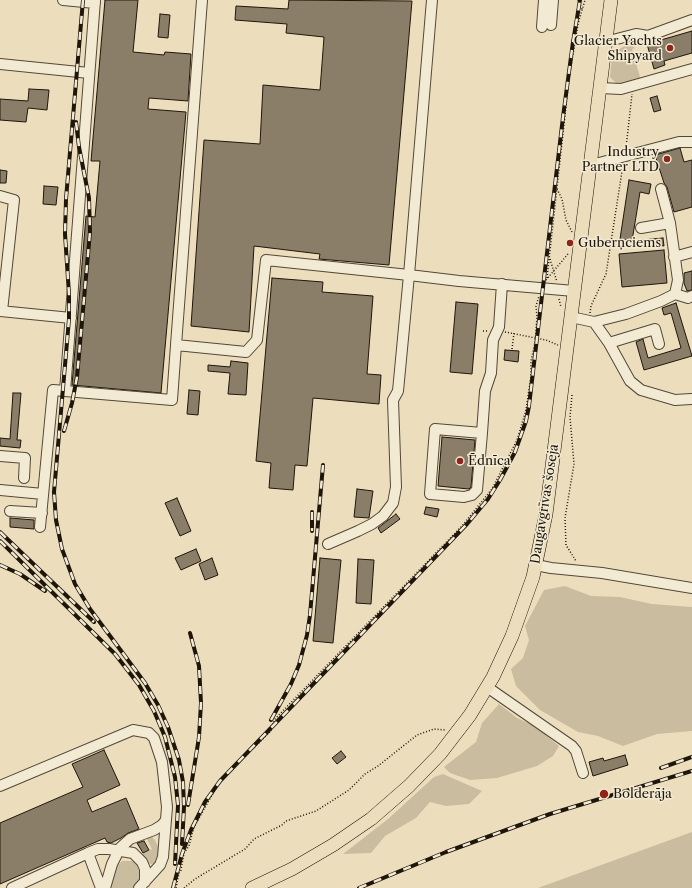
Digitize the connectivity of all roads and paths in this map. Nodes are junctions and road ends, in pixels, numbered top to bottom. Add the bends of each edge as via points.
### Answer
1 (63, 0) edge
2 (202, 0) edge
3 (432, 0) edge
4 (544, 0) edge
5 (553, 0) edge
6 (578, 0) edge
7 (585, 0) edge
8 (611, 0) edge
9 (95, 1) edge
10 (582, 9) junction
11 (692, 20) edge
12 (605, 42) junction
13 (0, 64) edge
14 (692, 69) edge
15 (89, 73) junction
16 (633, 86) junction
17 (600, 88) junction
18 (692, 142) edge
19 (625, 156) junction
20 (590, 163) junction
21 (661, 189) dead end
22 (557, 190) junction
23 (0, 196) edge
24 (670, 223) junction
25 (641, 228) dead end
26 (572, 234) dead end
27 (692, 252) edge
28 (570, 253) dead end
29 (550, 257) junction
30 (674, 257) junction
31 (554, 270) junction
32 (409, 275) junction
33 (547, 278) junction
34 (502, 284) junction
35 (543, 289) junction
36 (557, 291) junction
37 (574, 291) junction
38 (675, 294) junction
39 (692, 296) edge
40 (1, 311) edge
41 (567, 316) junction
42 (71, 318) junction
43 (591, 321) junction
44 (509, 332) dead end
45 (514, 333) junction
46 (536, 338) junction
47 (560, 339) dead end
48 (609, 343) junction
49 (659, 344) dead end
50 (176, 345) junction
51 (512, 349) dead end
52 (65, 391) junction
53 (572, 393) dead end
54 (691, 399) edge
55 (482, 433) junction
56 (0, 456) edge
57 (24, 478) dead end
58 (0, 490) edge
59 (43, 494) junction
60 (10, 511) dead end
61 (42, 513) junction
62 (40, 527) dead end
63 (328, 544) dead end
64 (536, 565) junction
65 (580, 571) junction
66 (692, 588) edge
67 (487, 687) junction
68 (456, 733) junction
69 (584, 772) dead end
70 (0, 786) edge
71 (166, 820) junction
72 (119, 850) junction
73 (88, 853) junction
74 (142, 885) edge
75 (12, 888) edge
76 (101, 888) edge
77 (105, 888) edge
78 (176, 888) edge
79 (184, 888) edge
80 (252, 888) edge

1 - 9 street
2 - 50 street
3 - 32 street
4 - 5 street via 546,26
6 - 10 path
7 - 10 path
8 - 12 main road, Daugavgrīvas šoseja
9 - 15 street
10 - 22 path via 569,79
11 - 12 street via 648,36 636,34
12 - 17 main road, Daugavgrīvas šoseja
13 - 15 street
14 - 16 street
15 - 42 street
16 - 17 street via 621,89
16 - 19 path
17 - 20 main road, Daugavgrīvas šoseja
18 - 19 street via 679,142
19 - 20 street
19 - 43 path via 606,274 591,306
20 - 37 main road, Daugavgrīvas šoseja
21 - 24 street
22 - 26 path
22 - 29 path
23 - 40 street via 14,200
24 - 25 street
24 - 30 street
27 - 30 street
28 - 31 path
29 - 31 path
29 - 33 path
30 - 38 street via 678,280
31 - 33 path
31 - 36 path
32 - 34 street
32 - 50 street via 266,260 257,340 246,352
32 - 63 street via 398,391 393,400 396,487 393,503 383,516 372,524
33 - 35 path
34 - 35 street
34 - 55 street via 498,326 493,340 491,373 485,391
35 - 36 street
35 - 46 path via 536,306
36 - 37 street
36 - 41 path
37 - 41 main road, Daugavgrīvas šoseja
38 - 39 street via 688,298
38 - 43 street via 626,314
40 - 42 street
41 - 43 street
41 - 64 main road, Daugavgrīvas šoseja via 548,503
42 - 52 street
43 - 48 street
44 - 45 path
45 - 46 path
45 - 51 path
46 - 47 path via 559,346
46 - 78 path via 524,420 517,440 492,489 462,526 274,720 271,731 216,788 194,826 189,846 184,853
48 - 49 street via 655,329
48 - 54 street via 630,381 641,390 674,400
50 - 52 street via 172,400
52 - 59 street via 54,390
53 - 65 path via 570,417 574,464 565,518 566,545
55 - 55 street via 435,430 430,494 464,497 472,495 477,490
56 - 57 street via 25,458
58 - 59 street
59 - 61 street
60 - 61 street
61 - 62 street
64 - 65 street
64 - 67 main road, Daugavgrīvas šoseja via 512,636
65 - 66 street
67 - 68 main road, Daugavgrīvas šoseja
67 - 69 street via 572,746
68 - 79 path via 439,729 425,731 365,774 349,790 316,811 286,821 254,839 245,849
68 - 80 main road, Daugavgrīvas šoseja via 420,776 371,819 320,854
70 - 71 street via 118,735 134,730 142,731 154,738 162,762 166,786
71 - 72 street via 154,830 130,839
71 - 74 street via 163,857
72 - 73 street via 98,849
72 - 74 street via 133,853 142,862 145,870
72 - 77 street
73 - 75 street
73 - 76 street

